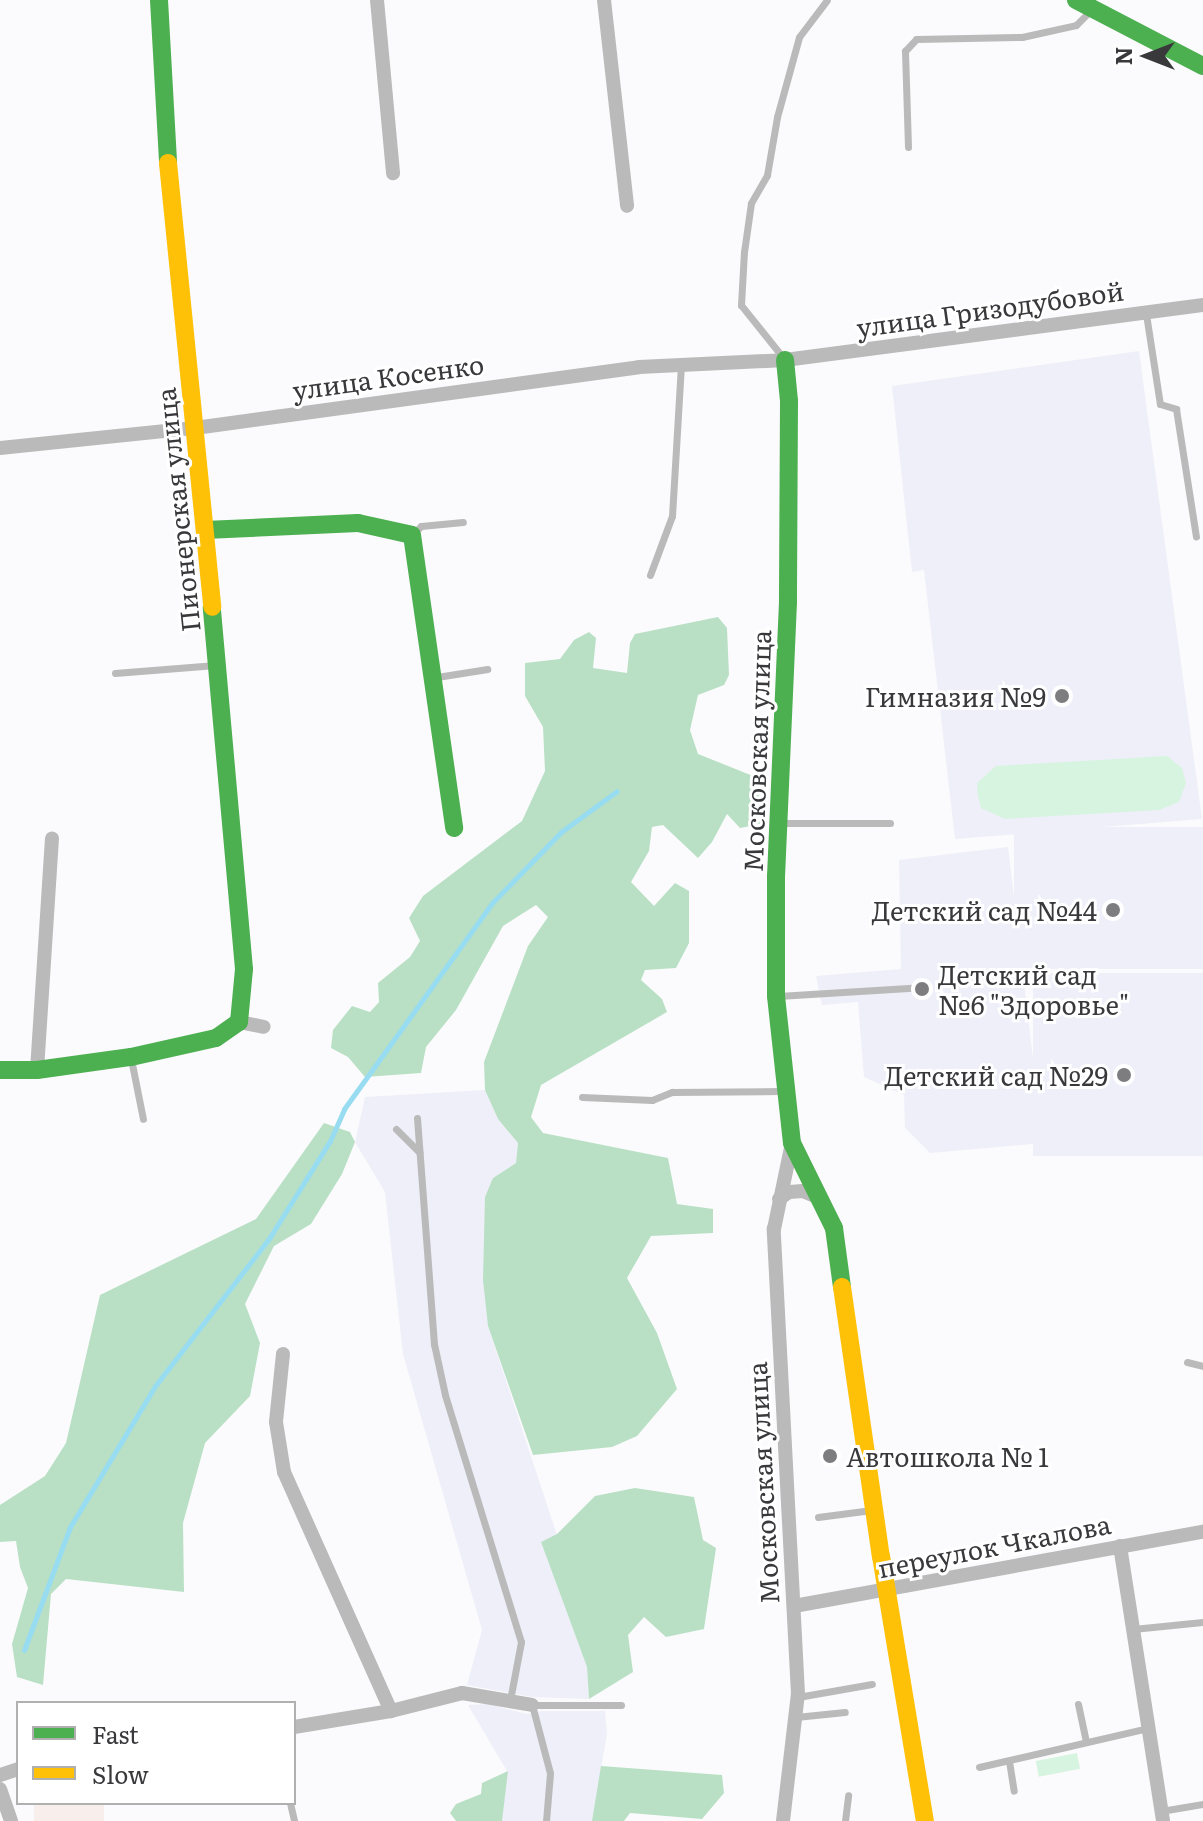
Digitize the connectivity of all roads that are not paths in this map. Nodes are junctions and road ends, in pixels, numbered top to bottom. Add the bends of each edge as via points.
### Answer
1 (159, 0) edge
2 (377, 0) edge
3 (604, 0) edge
4 (827, 0) edge
5 (1084, 5) edge
6 (1203, 66) edge
7 (908, 147) dead end
8 (393, 173) dead end
9 (627, 206) dead end
10 (1203, 305) edge
11 (1145, 312) junction
12 (785, 360) junction
13 (681, 363) junction
14 (195, 428) junction
15 (0, 448) edge
16 (463, 522) dead end
17 (205, 530) junction
18 (412, 535) junction
19 (1196, 536) dead end
20 (650, 575) dead end
21 (218, 665) junction
22 (487, 669) dead end
23 (115, 673) dead end
24 (434, 678) junction
25 (779, 823) junction
26 (890, 823) dead end
27 (454, 828) dead end
28 (52, 838) dead end
29 (925, 987) dead end
30 (776, 996) junction
31 (240, 1018) junction
32 (264, 1027) dead end
33 (131, 1057) junction
34 (0, 1070) edge
35 (37, 1070) junction
36 (784, 1091) junction
37 (582, 1097) dead end
38 (417, 1118) dead end
39 (143, 1119) dead end
40 (396, 1129) dead end
41 (792, 1143) junction
42 (419, 1152) junction
43 (817, 1197) junction
44 (779, 1199) junction
45 (283, 1354) dead end
46 (1187, 1362) dead end
47 (1203, 1366) edge
48 (875, 1510) junction
49 (818, 1517) dead end
50 (1203, 1532) edge
51 (1120, 1546) junction
52 (887, 1590) junction
53 (794, 1606) junction
54 (1203, 1622) edge
55 (1133, 1629) junction
56 (872, 1684) dead end
57 (798, 1697) junction
58 (510, 1700) junction
59 (1078, 1704) dead end
60 (532, 1705) junction
61 (621, 1705) dead end
62 (391, 1711) junction
63 (845, 1712) dead end
64 (796, 1717) junction
65 (296, 1727) edge
66 (1148, 1728) junction
67 (1086, 1741) junction
68 (1009, 1761) junction
69 (979, 1767) dead end
70 (0, 1789) edge
71 (1014, 1791) dead end
72 (848, 1795) dead end
73 (1203, 1804) edge
74 (1162, 1816) edge
75 (11, 1821) edge
76 (546, 1821) edge
77 (783, 1821) edge
78 (845, 1821) edge
79 (925, 1821) edge

1 - 14 street, Пионерская улица via 169,174
2 - 8 street
3 - 9 street
4 - 12 lane via 799,37 767,175 751,203 744,252 741,305
5 - 6 street
5 - 7 lane via 1076,25 1022,37 916,39 905,51
10 - 11 street, улица Гризодубовой
11 - 12 street, улица Гризодубовой
11 - 19 lane via 1160,404 1176,409
12 - 13 street, улица Косенко
12 - 25 street, Московская улица via 788,602
13 - 14 street, улица Косенко
13 - 20 lane via 672,516
14 - 15 street, улица Косенко
14 - 17 street, Пионерская улица
16 - 18 lane via 421,526
17 - 18 street via 358,523
17 - 21 street, Пионерская улица
18 - 24 street
21 - 23 lane
21 - 31 street, Пионерская улица via 244,979
22 - 24 lane
24 - 27 street
25 - 26 lane
25 - 30 street, Московская улица
28 - 35 street
29 - 30 lane
30 - 36 street, Московская улица
31 - 32 street
31 - 33 street via 216,1038
33 - 35 street
33 - 39 lane
34 - 35 street
36 - 37 lane via 672,1092 652,1100
36 - 41 street, Московская улица
38 - 42 lane
40 - 42 lane
41 - 43 street, Московская улица
41 - 44 street, Московская улица
42 - 58 lane via 434,1344 521,1642
43 - 44 street via 803,1191
43 - 48 street, Московская улица via 834,1228
44 - 53 street, Московская улица via 774,1229
45 - 62 street via 276,1422 284,1472
46 - 47 lane
48 - 49 lane
48 - 52 street, Московская улица
50 - 51 street, переулок Чкалова
51 - 52 street, переулок Чкалова
51 - 55 street
52 - 53 street, переулок Чкалова
52 - 79 street, Московская улица
53 - 57 street, Московская улица
54 - 55 lane
55 - 66 street
56 - 57 lane
57 - 64 street, Московская улица
58 - 60 street
58 - 62 street via 462,1693
59 - 67 lane
60 - 61 lane
60 - 76 lane via 550,1773
62 - 65 street
63 - 64 lane
64 - 77 street, Московская улица
66 - 67 lane
66 - 74 street
67 - 68 lane
68 - 69 lane
68 - 71 lane
70 - 75 street
72 - 78 lane
73 - 74 lane

